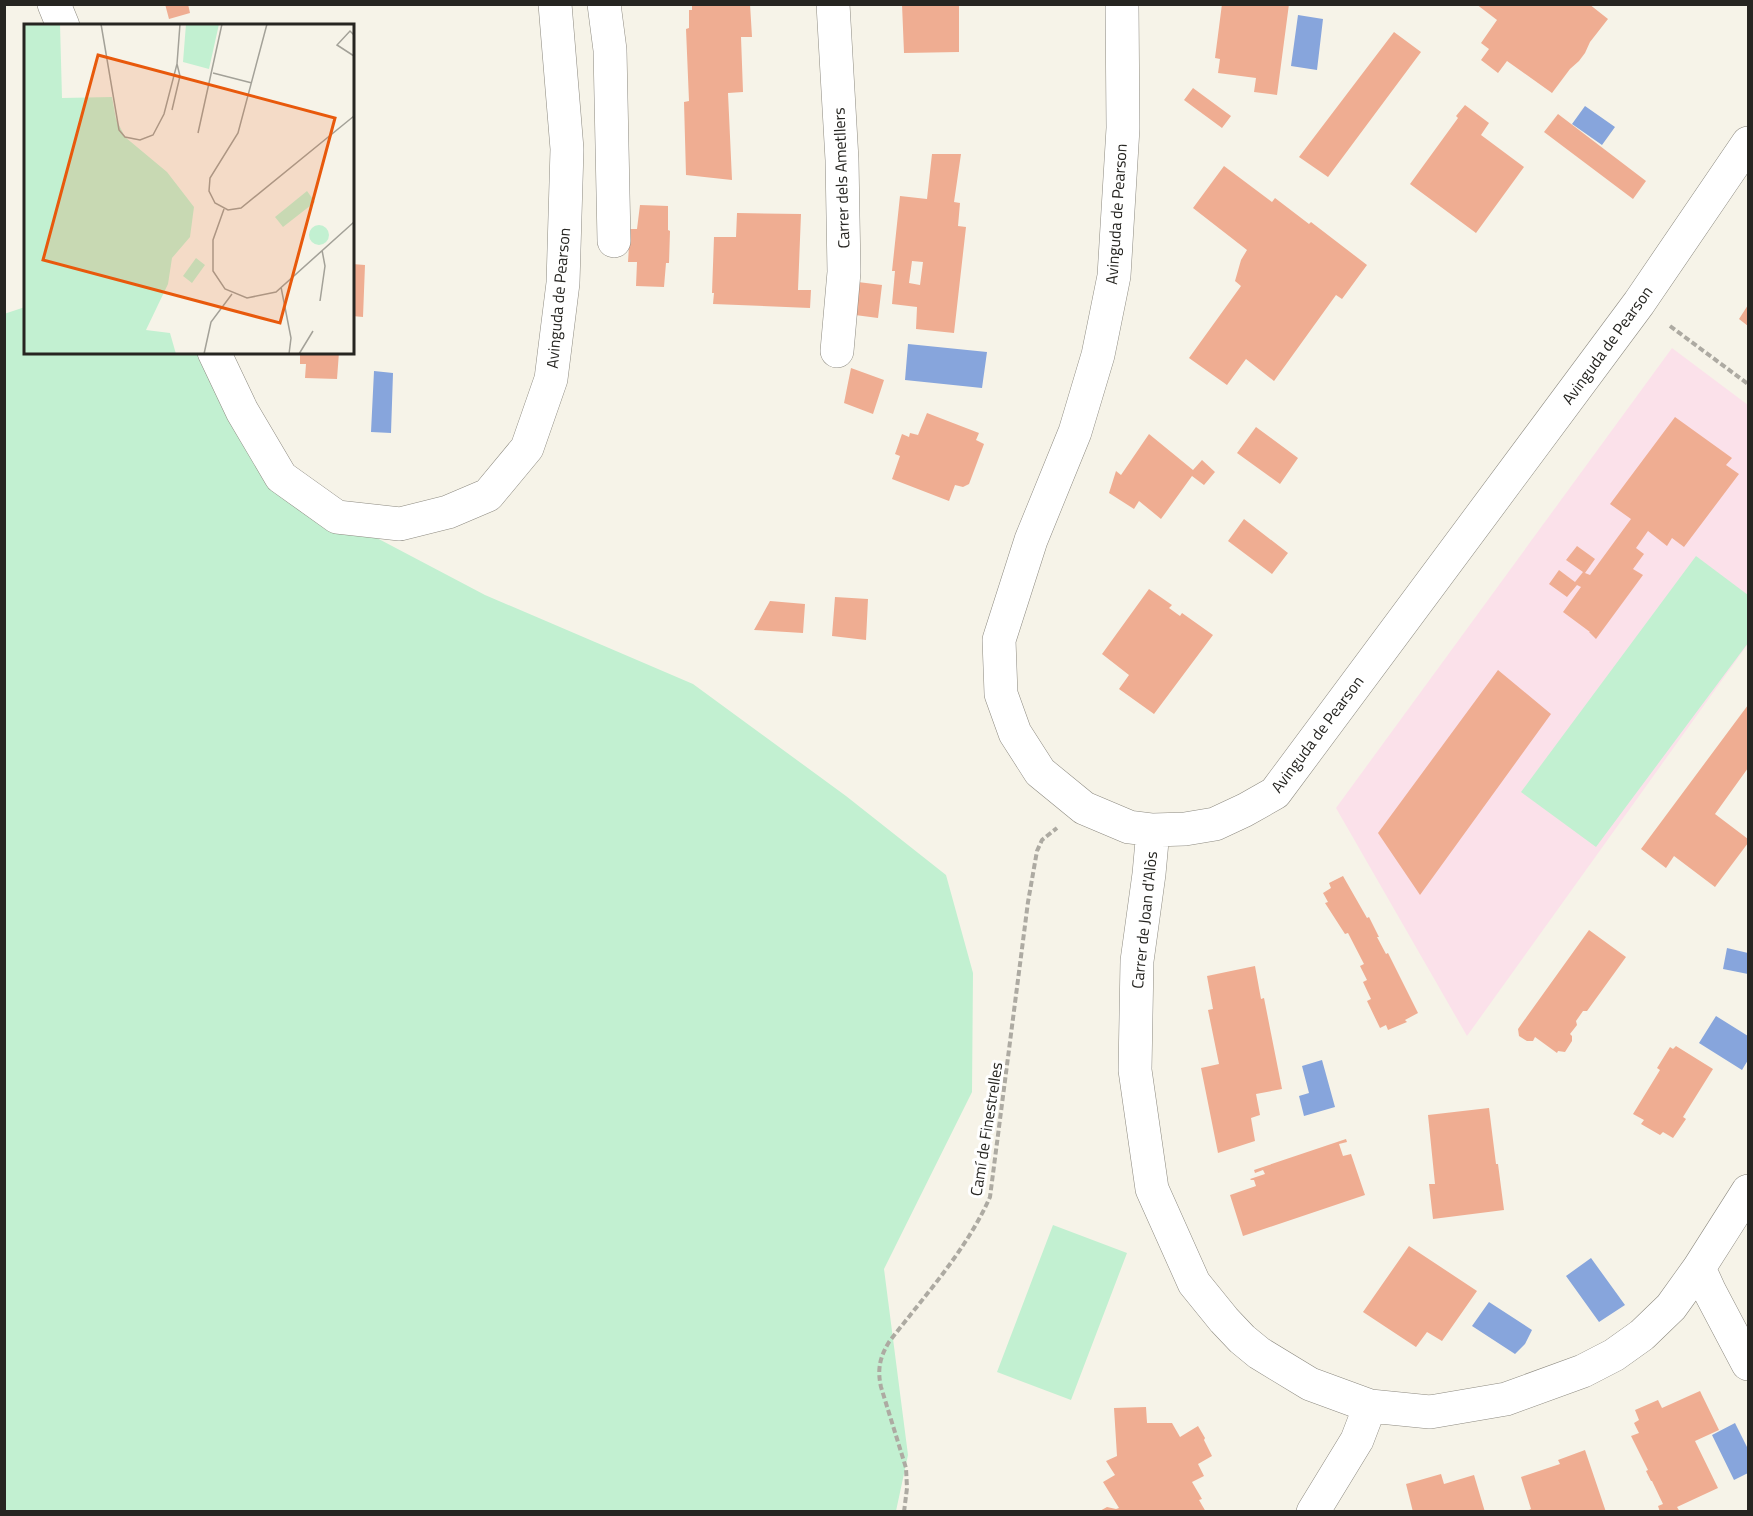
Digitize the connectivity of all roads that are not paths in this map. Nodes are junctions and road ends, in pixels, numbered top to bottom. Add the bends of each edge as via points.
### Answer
1 (54, 4) edge
2 (555, 4) edge
3 (604, 4) edge
4 (833, 4) edge
5 (1122, 4) edge
6 (62, 24) edge
7 (1749, 143) edge
8 (614, 241) dead end
9 (837, 351) dead end
10 (215, 354) edge
11 (1153, 830) junction
12 (1749, 1191) edge
13 (1699, 1268) junction
14 (1749, 1364) edge
15 (1370, 1406) junction
16 (1313, 1512) edge

1 - 6 street
2 - 10 street, Avinguda de Pearson via 567,149 563,283 551,379 526,448 488,495 448,512 400,524 337,517 281,477 242,411
3 - 8 street via 610,50
4 - 9 street, Carrer dels Ametllers via 844,228
5 - 11 street, Avinguda de Pearson via 1123,128 1114,276 1098,355 1075,432 1031,540 999,640 1001,694 1015,733 1040,772 1084,808 1129,827
7 - 11 street, Avinguda de Pearson via 1639,303 1275,793 1215,824
11 - 15 street, Carrer de Joan d'Alòs via 1137,961 1135,1070 1152,1189 1194,1283 1242,1339 1310,1384
12 - 13 street, Carrer de Joan d'Alòs
13 - 14 street
13 - 15 street, Carrer de Joan d'Alòs via 1671,1307 1642,1335 1583,1371 1479,1405 1431,1412
15 - 16 street via 1357,1440

